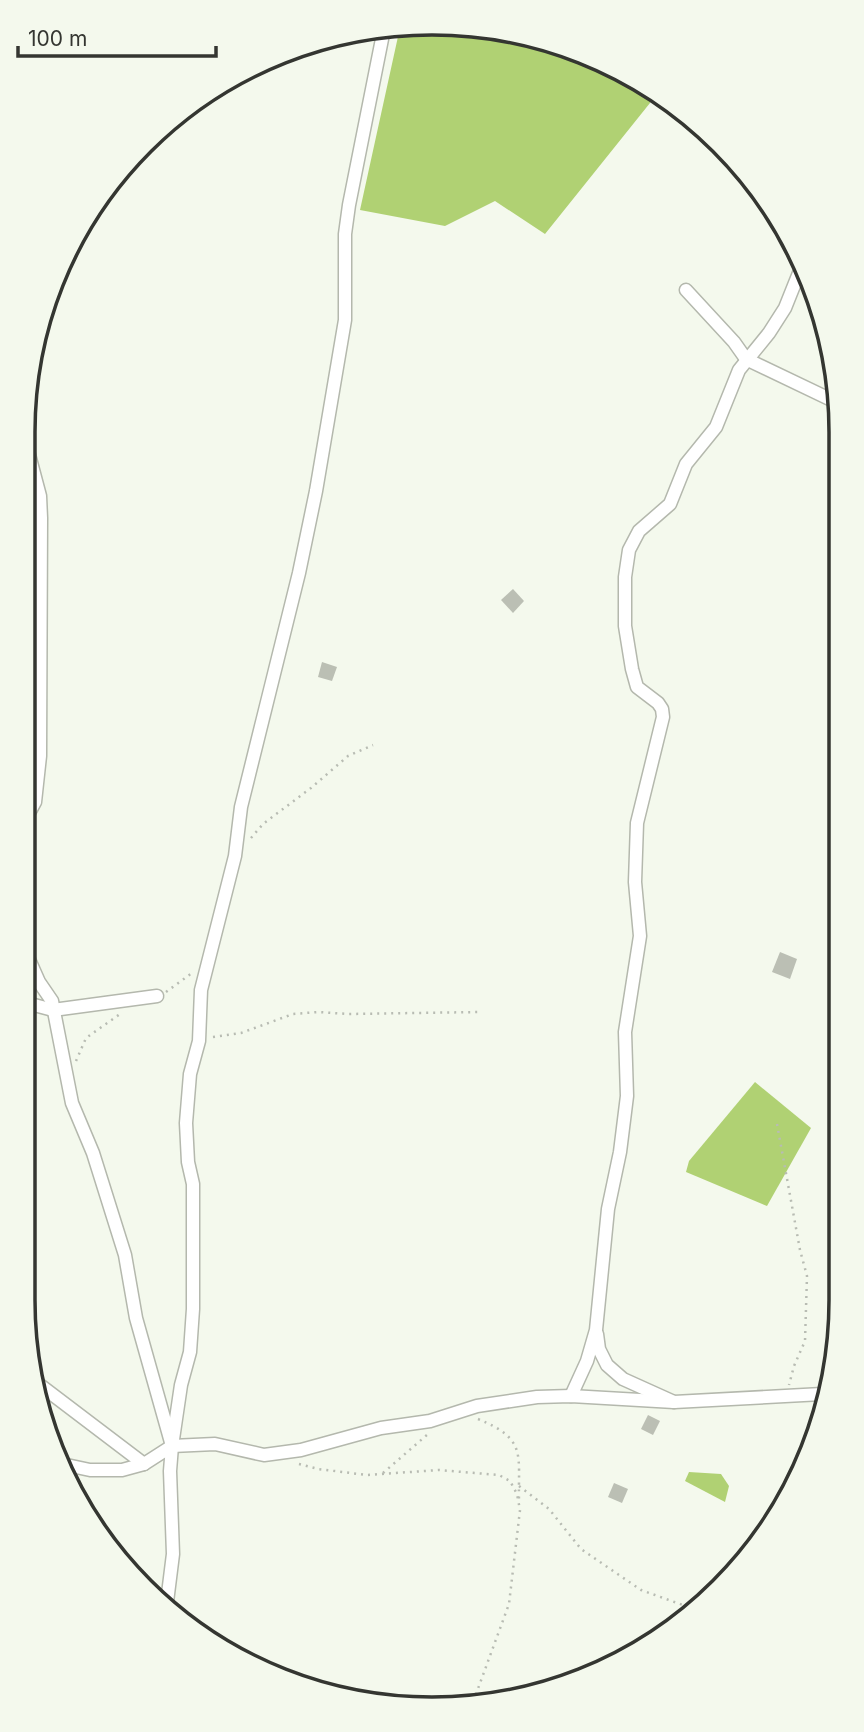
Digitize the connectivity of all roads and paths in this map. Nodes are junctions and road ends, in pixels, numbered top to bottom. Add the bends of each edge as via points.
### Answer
1 (382, 38) edge
2 (798, 277) edge
3 (686, 290) dead end
4 (746, 359) junction
5 (827, 397) edge
6 (35, 477) edge
7 (373, 745) dead end
8 (35, 802) edge
9 (235, 856) junction
10 (35, 971) edge
11 (192, 973) dead end
12 (157, 996) joint
13 (35, 1005) edge
14 (53, 1010) junction
15 (124, 1011) dead end
16 (480, 1012) dead end
17 (199, 1041) junction
18 (76, 1062) dead end
19 (777, 1124) dead end
20 (596, 1330) junction
21 (46, 1390) edge
22 (817, 1394) edge
23 (787, 1395) junction
24 (571, 1396) junction
25 (674, 1402) junction
26 (471, 1417) dead end
27 (436, 1427) dead end
28 (172, 1446) junction
29 (296, 1463) dead end
30 (144, 1464) junction
31 (71, 1466) edge
32 (382, 1474) junction
33 (519, 1486) junction
34 (520, 1510) junction
35 (168, 1596) edge
36 (685, 1606) edge
37 (476, 1695) edge

1 - 9 street via 349,205 345,320 316,491 241,807
2 - 4 street via 785,308
3 - 4 street
4 - 5 street
4 - 20 street via 716,427 686,464 670,504 639,531 629,550 625,626 632,669 637,687 658,703 663,717 637,823 635,882 640,936 625,1032 627,1096 608,1209
6 - 8 street via 41,518 40,756
7 - 9 path via 348,756 263,824
9 - 17 street via 201,990
10 - 14 street
11 - 12 path
12 - 14 street
13 - 14 street
14 - 28 street via 72,1103 125,1255 136,1318
15 - 18 path via 86,1038
16 - 17 path via 293,1014 241,1033
17 - 28 street via 190,1073 186,1123 193,1184 193,1309 190,1352
19 - 23 path via 807,1276 805,1341
20 - 24 street
20 - 25 street via 607,1365 623,1379
21 - 30 street
22 - 23 street
23 - 25 street
24 - 25 street
24 - 28 street via 477,1406 430,1421 264,1455 215,1444
26 - 33 path via 496,1427 518,1447
27 - 32 path
28 - 30 street
28 - 35 street via 173,1554
29 - 32 path
30 - 31 street via 122,1470
32 - 34 path via 439,1470 499,1475 510,1481
33 - 34 path
33 - 36 path via 549,1510 581,1549 640,1591
34 - 37 path via 509,1604

